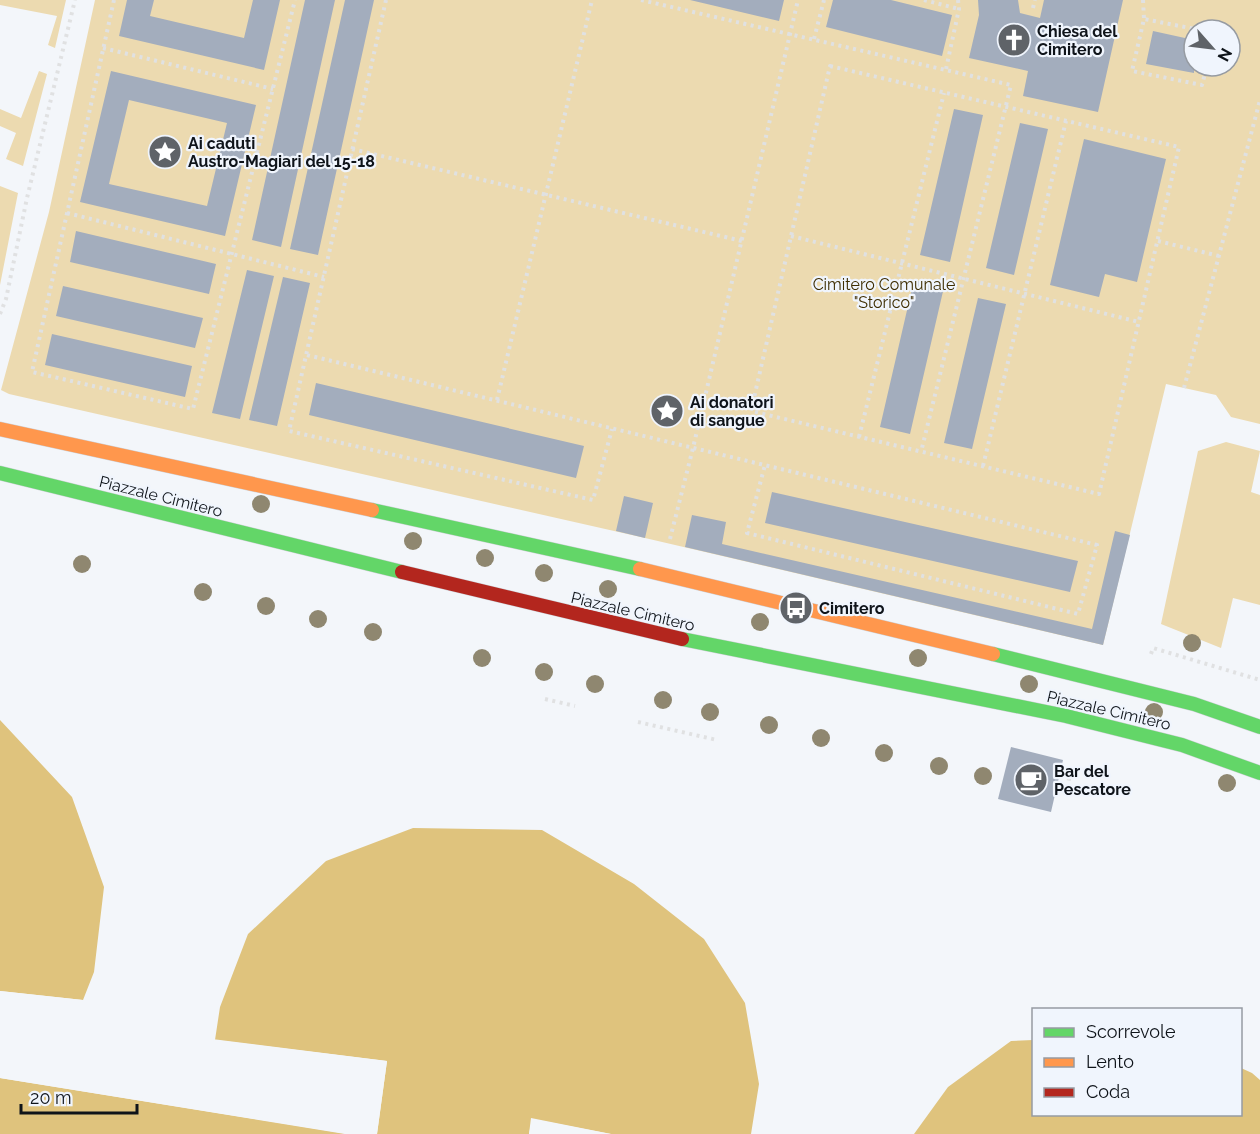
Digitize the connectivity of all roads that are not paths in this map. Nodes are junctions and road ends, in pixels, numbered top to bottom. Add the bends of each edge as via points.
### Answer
1 (0, 429) edge
2 (0, 473) edge
3 (1194, 704) junction
4 (1260, 715) edge
5 (1260, 727) edge
6 (1260, 773) edge

1 - 3 street, Piazzale Cimitero via 660,573
2 - 6 street, Piazzale Cimitero via 643,631 1117,728 1182,745
3 - 4 street
3 - 5 street, Piazzale Cimitero

